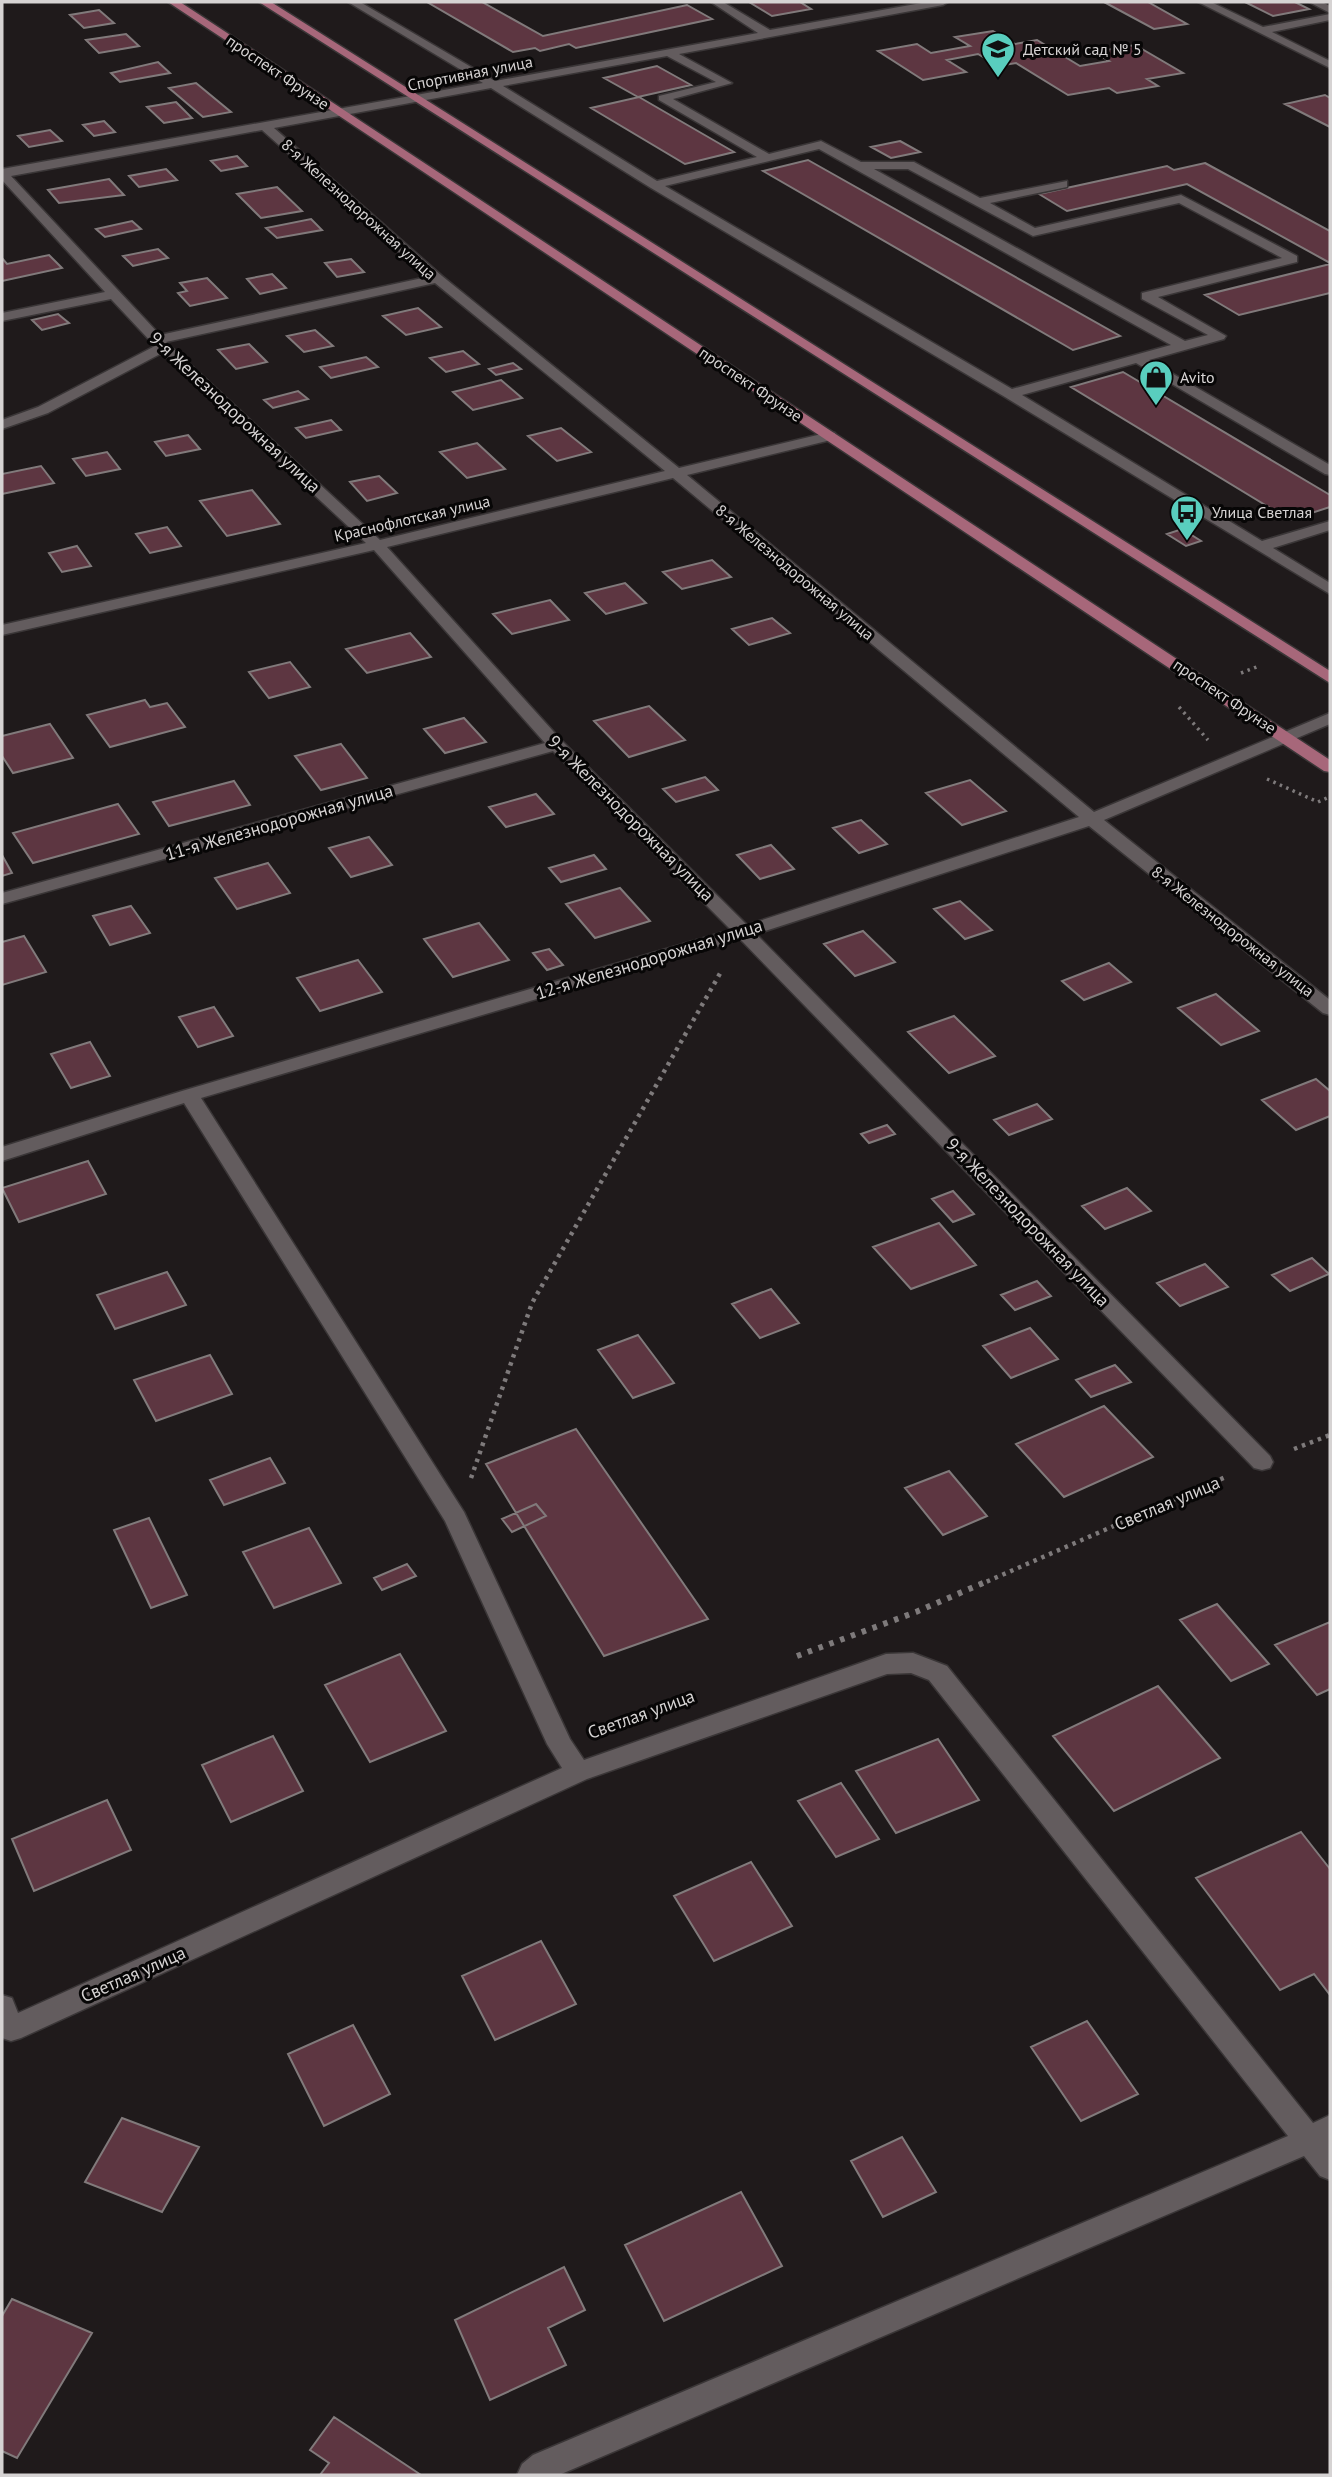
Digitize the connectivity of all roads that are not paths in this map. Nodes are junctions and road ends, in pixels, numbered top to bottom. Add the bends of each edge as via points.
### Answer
1 (173, 2) edge
2 (264, 2) edge
3 (353, 2) edge
4 (716, 2) edge
5 (943, 2) edge
6 (1203, 2) edge
7 (1314, 2) edge
8 (1330, 10) edge
9 (1330, 18) edge
10 (1262, 31) junction
11 (770, 35) junction
12 (668, 52) junction
13 (1330, 65) edge
14 (493, 84) junction
15 (419, 99) junction
16 (340, 113) junction
17 (266, 127) junction
18 (768, 158) junction
19 (859, 166) junction
20 (2, 174) edge
21 (1063, 184) dead end
22 (655, 185) junction
23 (979, 202) junction
24 (437, 279) junction
25 (114, 293) junction
26 (2, 317) edge
27 (160, 343) junction
28 (1183, 346) junction
29 (1138, 359) junction
30 (1010, 394) junction
31 (2, 425) edge
32 (830, 436) junction
33 (1330, 471) edge
34 (677, 474) junction
35 (1330, 525) edge
36 (377, 545) junction
37 (1260, 547) junction
38 (1330, 589) edge
39 (2, 630) edge
40 (1330, 678) edge
41 (1330, 718) edge
42 (1286, 737) junction
43 (556, 745) junction
44 (1330, 767) edge
45 (1092, 819) junction
46 (2, 899) edge
47 (744, 932) junction
48 (1330, 1009) edge
49 (189, 1095) junction
50 (2, 1154) edge
51 (1262, 1462) road end
52 (578, 1772) junction
53 (5, 2026) edge
54 (1320, 2134) edge
55 (1330, 2167) edge
56 (533, 2475) edge

1 - 16 main road, проспект Фрунзе
2 - 15 main road
3 - 14 street
4 - 11 street
5 - 11 street, Спортивная улица
6 - 10 street
7 - 8 street
9 - 10 street
10 - 13 street
11 - 12 street, Спортивная улица
12 - 14 street, Спортивная улица
12 - 18 street via 726,83 663,98
14 - 15 street, Спортивная улица
14 - 22 street
15 - 16 street, Спортивная улица
15 - 40 main road
16 - 17 street, Спортивная улица
16 - 32 main road, проспект Фрунзе
17 - 20 street, Спортивная улица
17 - 24 street, 8-я Железнодорожная улица
18 - 19 street via 821,145
18 - 22 street
19 - 23 street via 910,164
19 - 28 street
20 - 25 street, 9-я Железнодорожная улица
21 - 23 street
22 - 30 street
23 - 28 street via 1033,232 1181,199 1293,259 1147,296 1219,336
24 - 27 street
24 - 34 street, 8-я Железнодорожная улица
25 - 26 street
25 - 27 street, 9-я Железнодорожная улица
27 - 31 street via 43,411
27 - 36 street, 9-я Железнодорожная улица
28 - 29 street
29 - 30 street
29 - 33 street
30 - 37 street
32 - 34 street, Краснофлотская улица
32 - 42 main road, проспект Фрунзе
34 - 36 street, Краснофлотская улица
34 - 45 street, 8-я Железнодорожная улица
35 - 37 street
36 - 39 street, Краснофлотская улица
36 - 43 street, 9-я Железнодорожная улица
37 - 38 street
41 - 42 street
42 - 44 main road, проспект Фрунзе
42 - 45 street, 12-я Железнодорожная улица
43 - 46 street, 11-я Железнодорожная улица
43 - 47 street, 9-я Железнодорожная улица
45 - 47 street, 12-я Железнодорожная улица
45 - 48 street, 8-я Железнодорожная улица
47 - 49 street, 12-я Железнодорожная улица
47 - 51 street, 9-я Железнодорожная улица
49 - 50 street, 12-я Железнодорожная улица
49 - 52 street via 456,1518 559,1744
52 - 53 street, Светлая улица
52 - 54 street, Светлая улица via 886,1664 913,1663 938,1673
54 - 55 street
54 - 56 street via 544,2466

